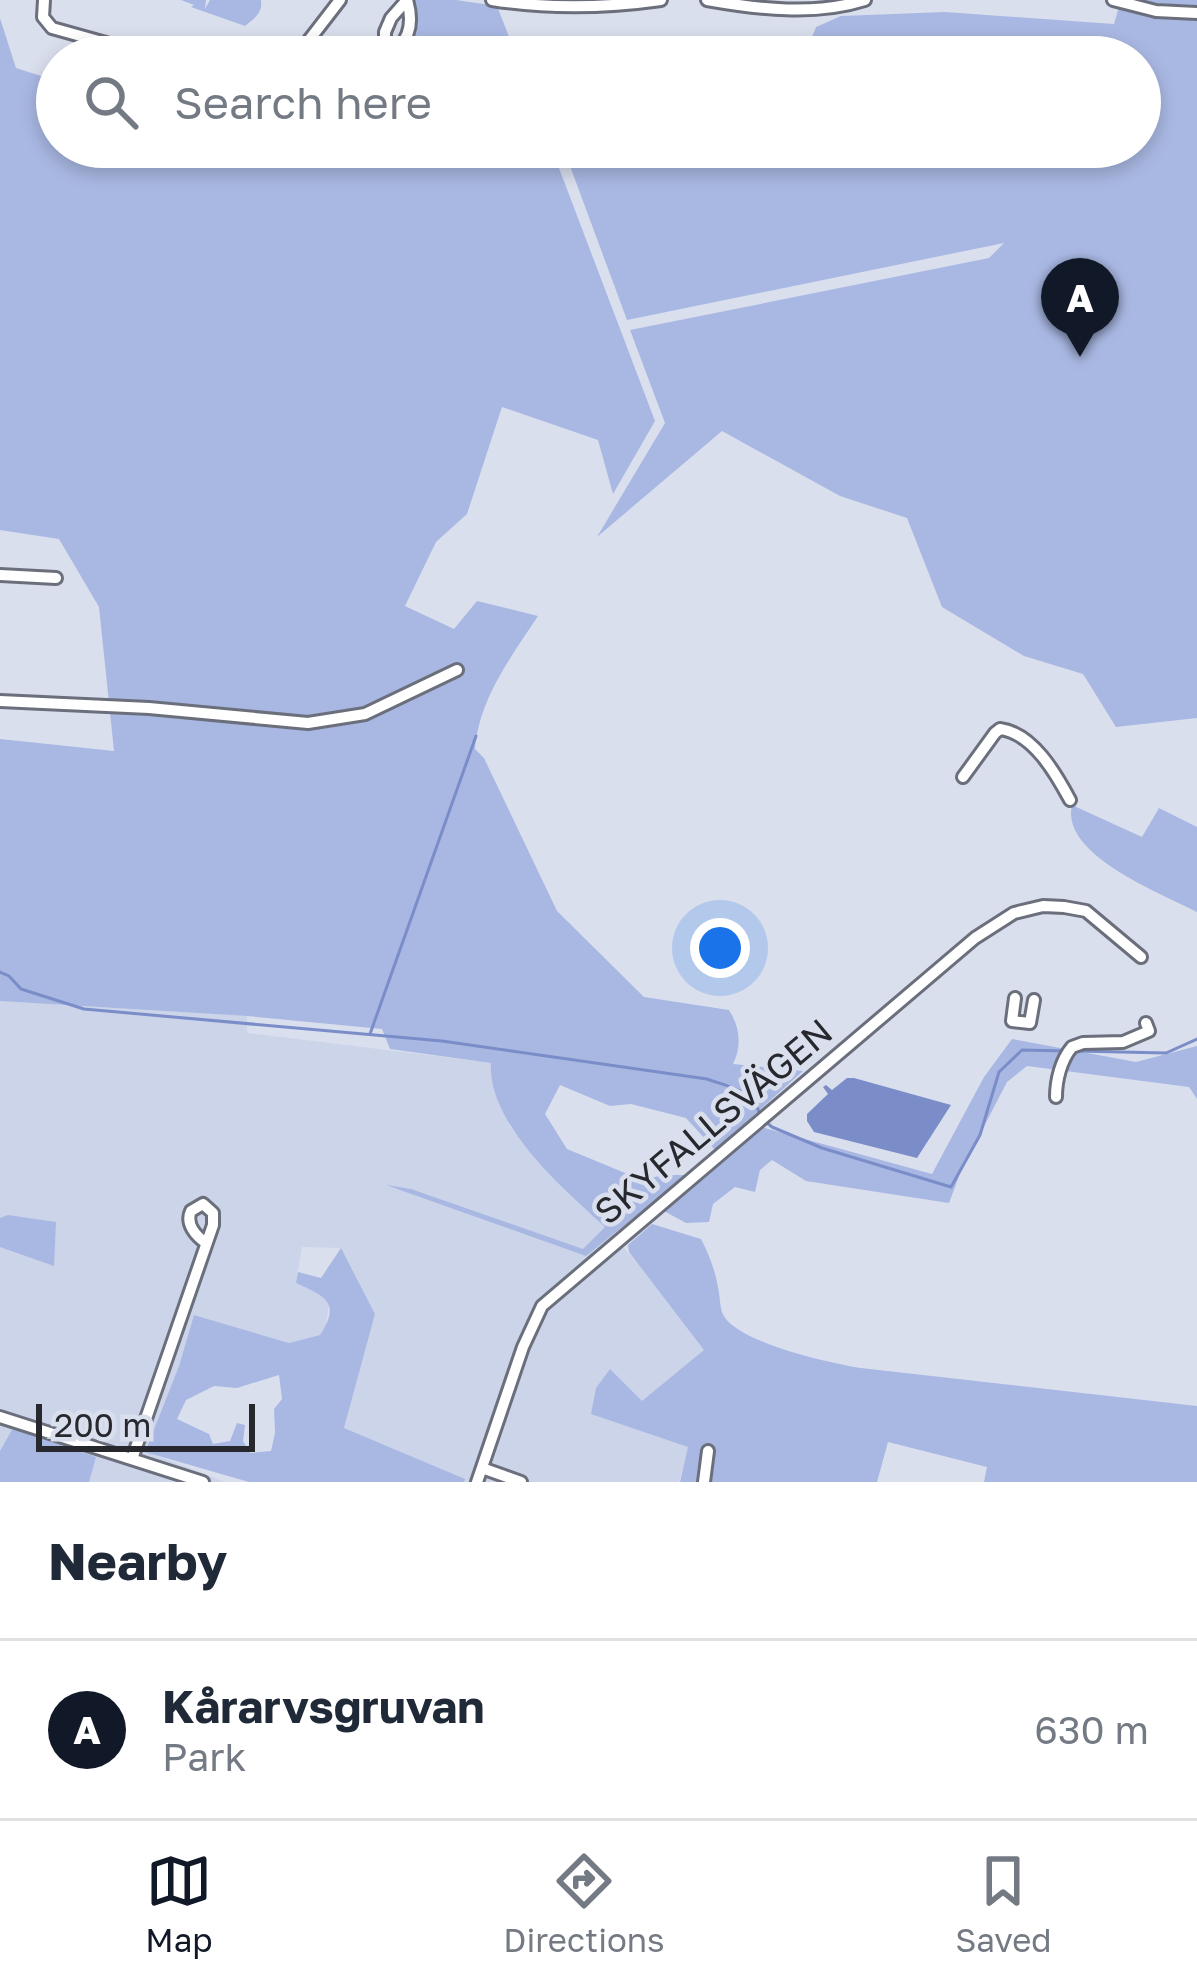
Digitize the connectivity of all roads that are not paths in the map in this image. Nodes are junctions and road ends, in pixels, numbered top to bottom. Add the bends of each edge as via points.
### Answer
1 (44, 0) edge
2 (340, 0) edge
3 (491, 0) edge
4 (662, 0) edge
5 (707, 0) edge
6 (865, 0) edge
7 (1112, 0) edge
8 (1197, 13) edge
9 (81, 36) edge
10 (312, 36) edge
11 (0, 575) edge
12 (56, 578) dead end
13 (457, 670) dead end
14 (0, 701) edge
15 (963, 777) dead end
16 (1070, 800) dead end
17 (1141, 957) dead end
18 (1016, 998) dead end
19 (1034, 1000) dead end
20 (1146, 1023) dead end
21 (1056, 1097) dead end
22 (206, 1243) dead end
23 (0, 1417) edge
24 (708, 1451) dead end
25 (132, 1459) junction
26 (482, 1468) junction
27 (203, 1482) edge
28 (477, 1482) edge
29 (521, 1482) edge
30 (704, 1482) edge

1 - 9 street via 52,28
2 - 10 street
3 - 4 street via 598,7
5 - 6 street via 811,10
7 - 8 street
11 - 12 street
13 - 14 street via 385,707 331,721
15 - 16 street via 995,733 1010,730 1055,771
17 - 26 street, SKYFALLSVÄGEN via 1086,911 1056,906 1013,913 975,938 546,1302
18 - 19 street via 1012,1021 1030,1023
20 - 21 street via 1149,1031 1134,1040 1072,1047
22 - 25 street
23 - 25 street
24 - 30 street
25 - 27 street
26 - 28 street, SKYFALLSVÄGEN
26 - 29 street

